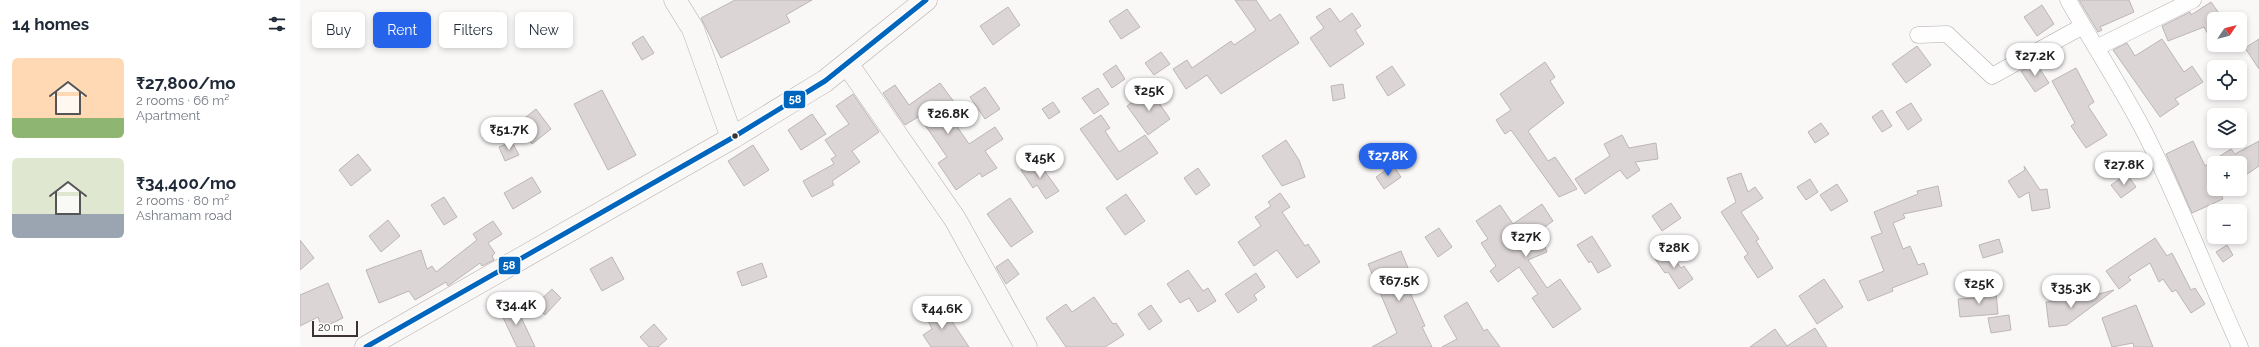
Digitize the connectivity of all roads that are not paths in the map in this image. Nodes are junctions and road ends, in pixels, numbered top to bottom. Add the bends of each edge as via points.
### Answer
1 (675, 0) edge
2 (926, 0) edge
3 (2068, 0) edge
4 (2193, 0) edge
5 (2083, 26) junction
6 (1918, 36) dead end
7 (2096, 48) junction
8 (848, 64) junction
9 (732, 138) junction
10 (366, 347) edge
11 (1026, 347) edge
12 (2240, 347) edge

1 - 9 main road via 693,29
2 - 8 main road
3 - 5 street
4 - 7 street
5 - 6 street via 1992,76 1947,34
5 - 7 street
7 - 12 street via 2143,130 2184,215 2209,280
8 - 9 main road
8 - 11 main road via 955,219
9 - 10 main road

